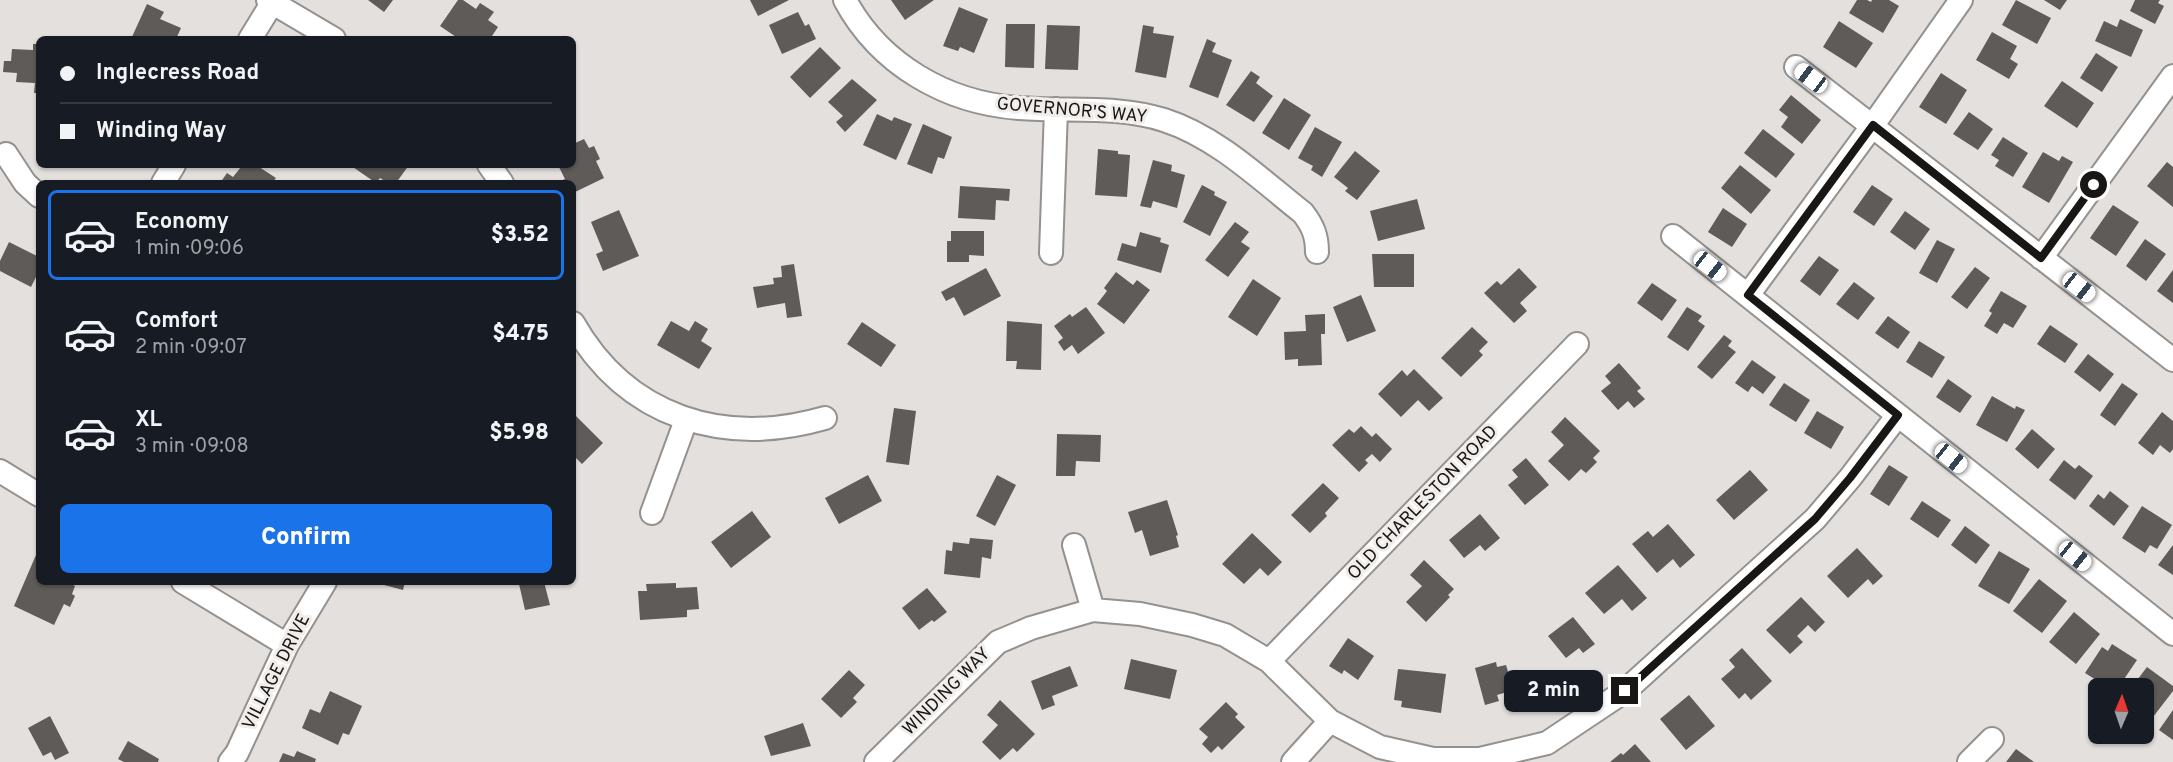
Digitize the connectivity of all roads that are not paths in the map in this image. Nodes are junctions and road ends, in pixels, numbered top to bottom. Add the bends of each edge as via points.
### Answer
1 (845, 0) edge
2 (1961, 0) edge
3 (271, 1) edge
4 (252, 36) edge
5 (329, 36) edge
6 (1796, 67) dead end
7 (2173, 76) edge
8 (1056, 109) junction
9 (1873, 125) junction
10 (6, 154) dead end
11 (36, 193) edge
12 (1672, 236) dead end
13 (1317, 252) dead end
14 (1051, 253) dead end
15 (2041, 258) junction
16 (1748, 295) junction
17 (576, 328) edge
18 (1577, 344) dead end
19 (2173, 360) edge
20 (1898, 415) junction
21 (825, 418) dead end
22 (686, 420) junction
23 (0, 471) edge
24 (36, 493) edge
25 (651, 513) dead end
26 (1074, 544) dead end
27 (188, 585) edge
28 (323, 585) edge
29 (1093, 610) junction
30 (2173, 634) edge
31 (287, 645) junction
32 (1269, 662) junction
33 (1330, 721) junction
34 (1992, 739) dead end
35 (230, 762) edge
36 (876, 762) edge
37 (1293, 762) edge
38 (1969, 762) edge

1 - 8 street, GOVERNOR'S WAY via 884,51 929,84 991,105
2 - 9 street
3 - 4 street
3 - 5 street
6 - 9 street
7 - 15 street
8 - 13 street, GOVERNOR'S WAY via 1136,113 1208,140 1304,213 1312,225
8 - 14 street
9 - 15 street
9 - 16 street
10 - 11 street
12 - 16 street
15 - 19 street
16 - 20 street
17 - 22 street via 589,349 612,373 641,397
18 - 32 street, OLD CHARLESTON ROAD
20 - 30 street
20 - 33 street, WINDING WAY via 1815,519 1625,691 1547,743 1480,759 1433,759 1380,747
21 - 22 street via 777,428 734,429
22 - 25 street
23 - 24 street
26 - 29 street
27 - 31 street
28 - 31 street, VILLAGE DRIVE
29 - 32 street, WINDING WAY via 1140,614 1192,625 1225,635
29 - 36 street, WINDING WAY via 998,642
31 - 35 street, VILLAGE DRIVE
32 - 33 street, WINDING WAY
33 - 37 street
34 - 38 street

